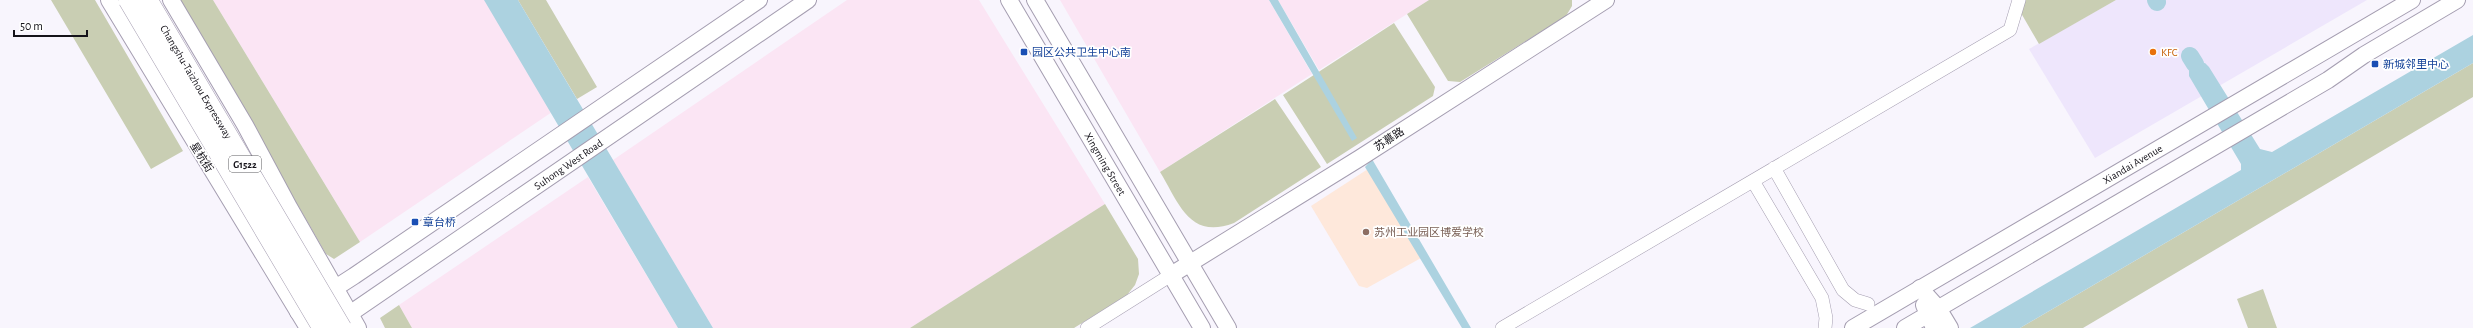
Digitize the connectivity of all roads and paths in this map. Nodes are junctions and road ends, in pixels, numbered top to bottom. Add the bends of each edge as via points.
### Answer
1 (109, 0) edge
2 (128, 0) edge
3 (148, 0) edge
4 (171, 0) edge
5 (759, 0) edge
6 (808, 0) edge
7 (1009, 0) edge
8 (1035, 0) edge
9 (1606, 0) edge
10 (2019, 0) edge
11 (2412, 0) edge
12 (2457, 0) edge
13 (1774, 168) junction
14 (1753, 181) junction
15 (1190, 264) junction
16 (1171, 275) junction
17 (1920, 288) junction
18 (336, 289) junction
19 (1868, 304) dead end
20 (298, 312) junction
21 (1933, 317) edge
22 (350, 323) edge
23 (308, 328) edge
24 (322, 328) edge
25 (329, 328) edge
26 (1087, 328) edge
27 (1202, 328) edge
28 (1228, 328) edge
29 (1502, 328) edge
30 (1825, 328) edge
31 (1853, 328) edge
32 (1905, 328) edge
33 (1950, 328) edge

1 - 20 main road, 星杭街
2 - 24 highway, Changshu-Taizhou Expressway / G1522, bridge
3 - 22 highway, Changshu-Taizhou Expressway / G1522, bridge
4 - 18 main road via 242,120
5 - 18 main road
6 - 22 main road, Suhong West Road via 577,159
7 - 16 main road, Xingming Street
8 - 15 main road, Xingming Street
9 - 15 main road, 苏慕路
10 - 13 street via 2010,30
11 - 17 main road, Xiandai Avenue
12 - 21 main road
13 - 14 street
13 - 19 street via 1843,290 1856,300
14 - 29 street
14 - 30 street via 1822,298
15 - 16 main road, 苏慕路
15 - 28 main road, Xingming Street
16 - 26 street
16 - 27 main road, Xingming Street
17 - 21 main road
17 - 31 main road, Xiandai Avenue
18 - 20 main road
18 - 22 main road
20 - 23 main road, 星杭街
21 - 32 main road
21 - 33 main road
22 - 25 main road, Suhong West Road

